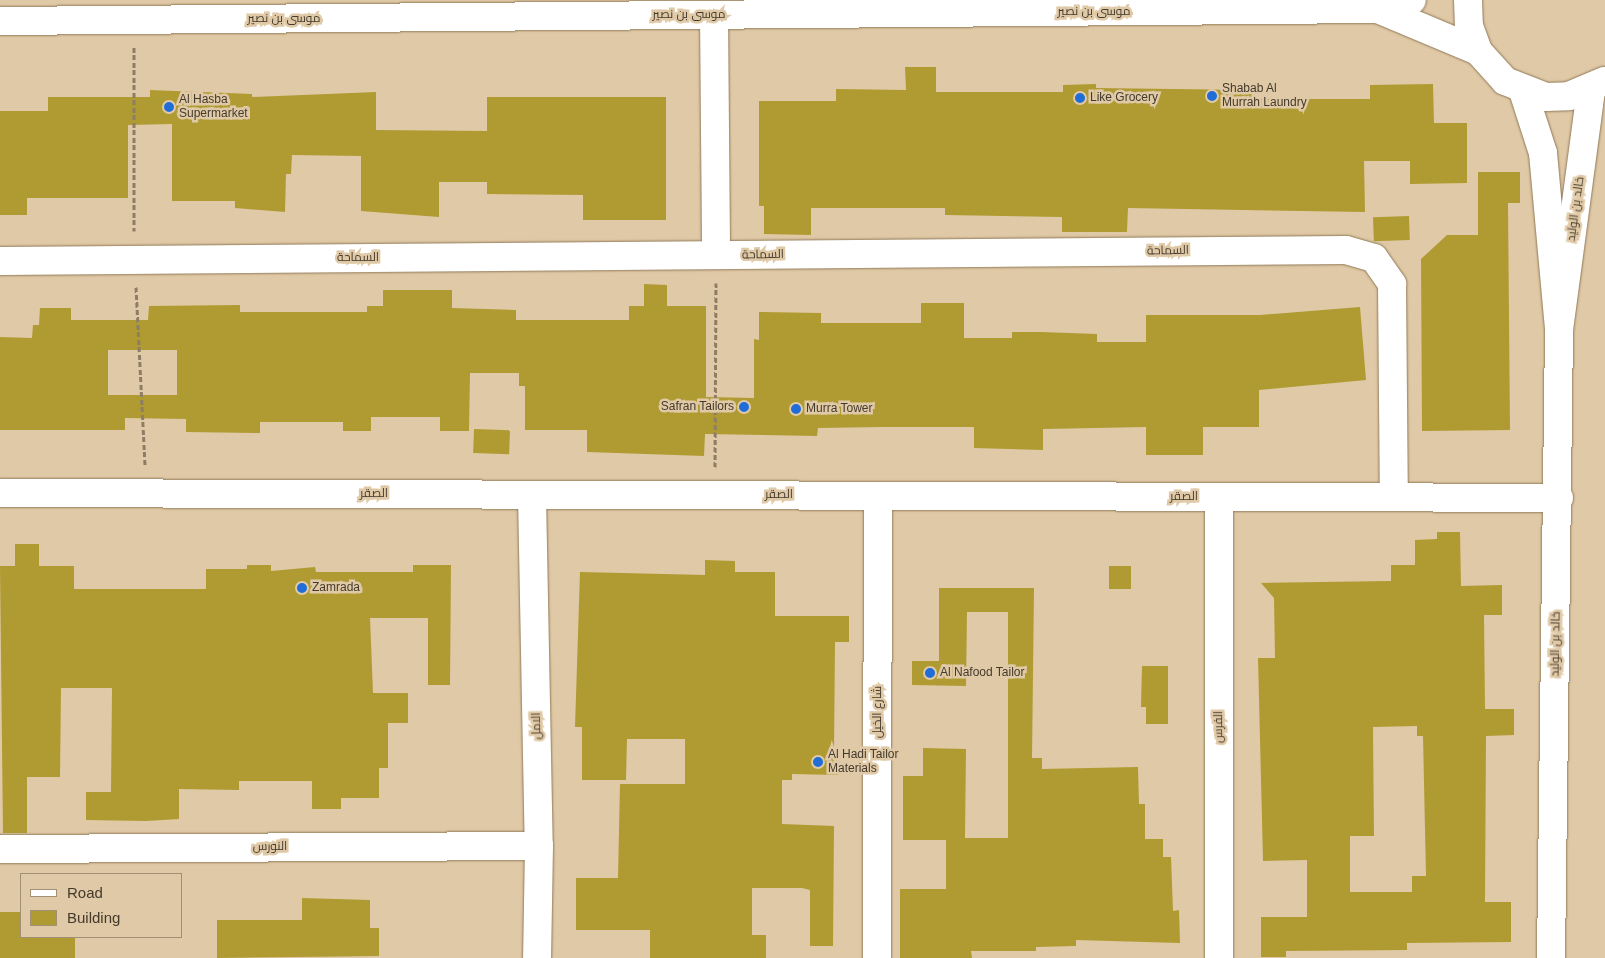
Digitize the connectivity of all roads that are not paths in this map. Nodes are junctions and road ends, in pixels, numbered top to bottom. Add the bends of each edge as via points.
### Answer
1 (1412, 0) edge
2 (1468, 0) edge
3 (1211, 5) edge
4 (883, 7) edge
5 (547, 8) edge
6 (1378, 10) junction
7 (714, 15) junction
8 (0, 21) edge
9 (1478, 51) junction
10 (1598, 85) edge
11 (1524, 91) junction
12 (716, 255) junction
13 (0, 261) edge
14 (1559, 330) junction
15 (0, 493) edge
16 (532, 495) junction
17 (878, 496) junction
18 (1219, 497) junction
19 (1394, 497) junction
20 (1558, 498) junction
21 (539, 846) junction
22 (0, 849) edge
23 (537, 958) edge
24 (877, 958) edge
25 (1219, 958) edge
26 (1550, 958) edge

1 - 6 street, موسى بن نصير
2 - 9 street via 1470,26
3 - 4 street, موسى بن نصير
3 - 6 street, موسى بن نصير
4 - 7 street, موسى بن نصير
5 - 7 street, موسى بن نصير
5 - 8 street, موسى بن نصير
6 - 9 street, موسى بن نصير
7 - 12 street
9 - 11 street via 1490,68
10 - 11 street via 1546,96
10 - 14 street, خالد بن الوليد
11 - 14 street, خالد بن الوليد via 1543,153
12 - 13 street, السماحة
12 - 19 street, السماحة via 1346,250 1374,258 1392,284
14 - 20 street, خالد بن الوليد
15 - 16 street, الصقر
16 - 17 street, الصقر
16 - 21 street, الامل
17 - 18 street, الصقر
17 - 24 street, شارع الخيل
18 - 19 street, الصقر
18 - 25 street, الفرس
19 - 20 street, الصقر
20 - 26 street, خالد بن الوليد
21 - 22 street, النورس
21 - 23 street, الامل

